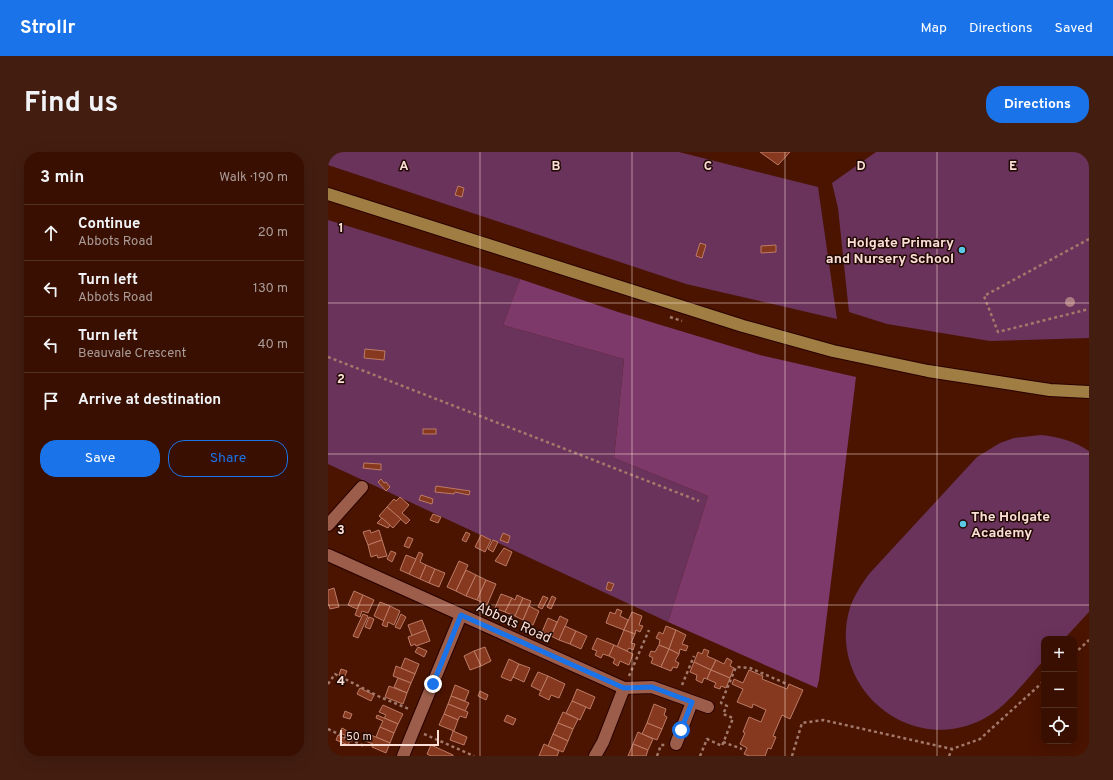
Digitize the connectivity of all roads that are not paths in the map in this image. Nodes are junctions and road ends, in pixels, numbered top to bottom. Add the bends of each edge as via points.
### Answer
1 (328, 194) edge
2 (1089, 392) edge
3 (362, 487) dead end
4 (328, 525) edge
5 (328, 555) edge
6 (461, 615) junction
7 (624, 688) junction
8 (692, 702) junction
9 (708, 707) dead end
10 (676, 744) dead end
11 (403, 756) edge
12 (595, 756) edge

1 - 2 main road via 736,324 833,351 928,371 1050,390
3 - 4 street
5 - 6 street, Abbots Road
6 - 7 street, Abbots Road
6 - 11 street
7 - 8 street, Abbots Road via 652,687
7 - 12 street
8 - 9 street, Abbots Road
8 - 10 street

